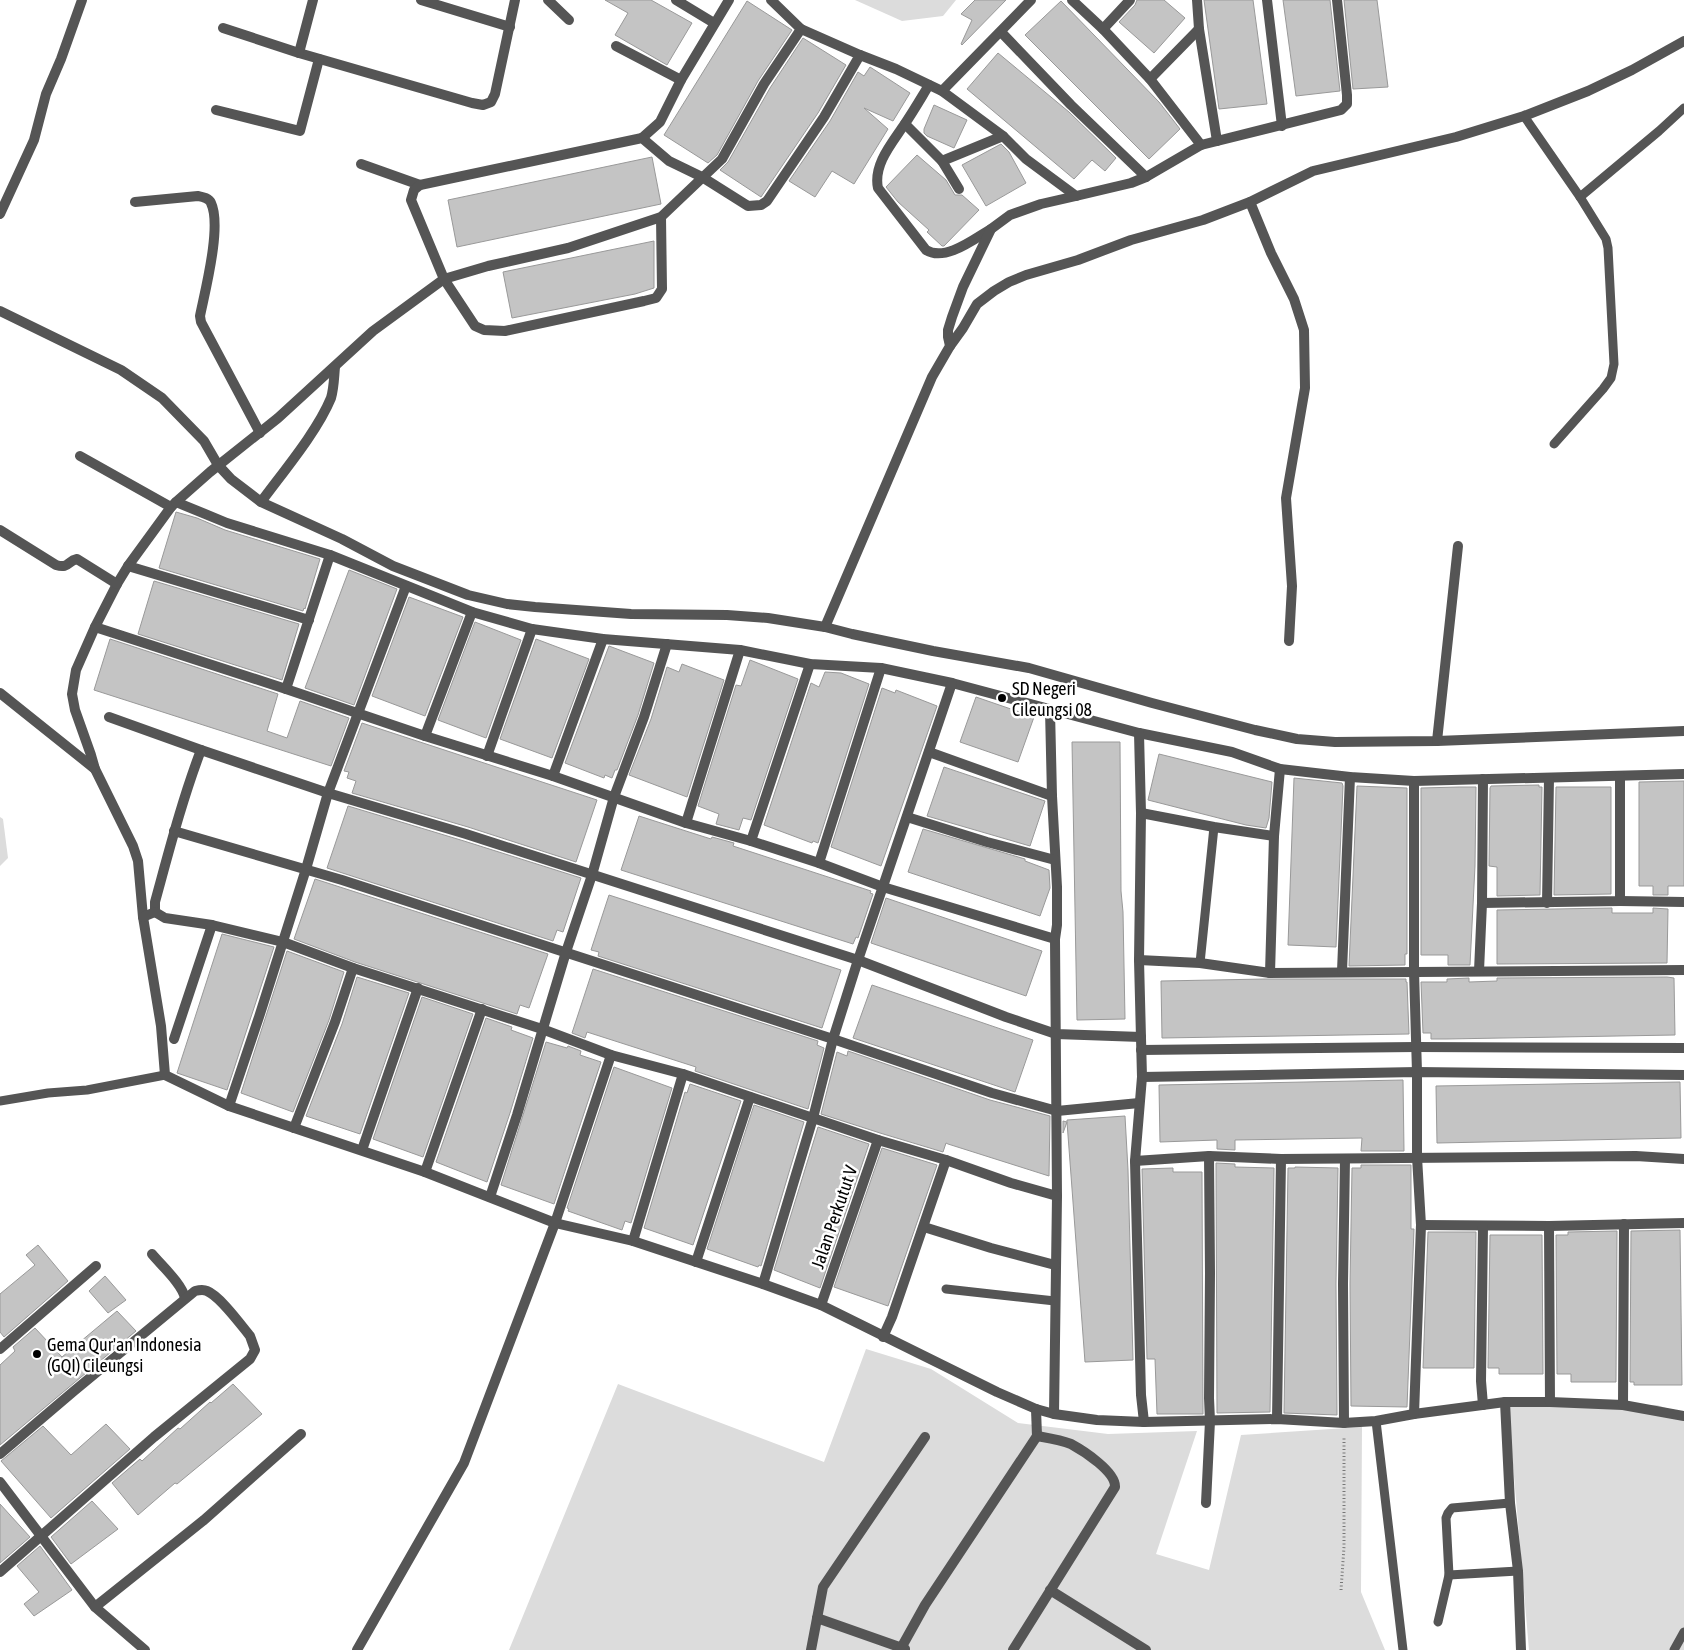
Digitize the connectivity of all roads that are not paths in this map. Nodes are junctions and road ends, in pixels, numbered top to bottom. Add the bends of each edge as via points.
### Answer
1 (82, 0) edge
2 (313, 0) edge
3 (422, 0) edge
4 (515, 0) edge
5 (548, 0) edge
6 (676, 0) edge
7 (729, 0) edge
8 (771, 0) edge
9 (1031, 0) edge
10 (1072, 0) edge
11 (1130, 0) edge
12 (1197, 0) edge
13 (1267, 0) edge
14 (1337, 0) edge
15 (569, 20) dead end
16 (714, 22) junction
17 (510, 27) junction
18 (223, 28) dead end
19 (801, 29) junction
20 (1199, 29) junction
21 (1104, 30) junction
22 (1001, 32) junction
23 (1684, 42) edge
24 (616, 46) dead end
25 (299, 53) junction
26 (860, 55) junction
27 (319, 59) junction
28 (1150, 79) junction
29 (681, 80) junction
30 (929, 85) junction
31 (942, 91) junction
32 (1684, 108) edge
33 (216, 110) dead end
34 (1524, 116) junction
35 (905, 124) junction
36 (1282, 126) junction
37 (1003, 136) junction
38 (642, 138) junction
39 (1217, 141) junction
40 (1201, 146) junction
41 (942, 161) junction
42 (361, 164) dead end
43 (702, 177) junction
44 (1146, 177) junction
45 (420, 185) junction
46 (959, 189) dead end
47 (1076, 196) junction
48 (1580, 197) junction
49 (135, 202) dead end
50 (1250, 202) junction
51 (0, 214) edge
52 (661, 217) junction
53 (991, 229) junction
54 (444, 279) junction
55 (0, 311) edge
56 (950, 346) junction
57 (335, 367) junction
58 (260, 432) junction
59 (1554, 444) dead end
60 (80, 456) dead end
61 (218, 465) junction
62 (261, 502) junction
63 (174, 505) junction
64 (0, 530) edge
65 (1458, 546) dead end
66 (330, 555) junction
67 (128, 566) junction
68 (117, 584) junction
69 (406, 586) junction
70 (472, 612) junction
71 (309, 620) junction
72 (95, 626) junction
73 (825, 627) junction
74 (532, 629) junction
75 (603, 639) junction
76 (1289, 641) dead end
77 (667, 644) junction
78 (740, 650) junction
79 (810, 664) junction
80 (881, 668) junction
81 (952, 683) junction
82 (286, 688) junction
83 (0, 693) edge
84 (1050, 710) junction
85 (357, 713) junction
86 (109, 717) dead end
87 (1684, 731) edge
88 (1139, 733) junction
89 (425, 736) junction
90 (1437, 741) junction
91 (201, 750) junction
92 (929, 752) junction
93 (487, 756) junction
94 (94, 769) junction
95 (1280, 769) junction
96 (1684, 774) edge
97 (553, 776) junction
98 (1620, 776) junction
99 (1350, 777) junction
100 (1549, 778) junction
101 (1483, 779) junction
102 (1414, 781) junction
103 (328, 792) junction
104 (1052, 796) junction
105 (614, 798) junction
106 (1141, 813) junction
107 (907, 817) junction
108 (686, 824) junction
109 (1214, 827) junction
110 (174, 831) junction
111 (1274, 836) junction
112 (751, 842) junction
113 (1055, 860) junction
114 (820, 864) junction
115 (306, 869) junction
116 (592, 875) junction
117 (883, 887) junction
118 (1620, 901) junction
119 (1684, 902) edge
120 (1548, 903) junction
121 (1482, 904) junction
122 (155, 912) junction
123 (143, 917) junction
124 (212, 925) junction
125 (1055, 939) junction
126 (283, 942) junction
127 (566, 952) junction
128 (858, 960) junction
129 (1138, 960) junction
130 (1200, 963) junction
131 (353, 968) junction
132 (1479, 970) junction
133 (1684, 970) edge
134 (1414, 971) junction
135 (1342, 972) junction
136 (1270, 973) junction
137 (418, 988) junction
138 (482, 1009) junction
139 (542, 1030) junction
140 (1056, 1034) junction
141 (1141, 1037) junction
142 (174, 1039) dead end
143 (833, 1039) junction
144 (1416, 1047) junction
145 (1684, 1048) edge
146 (1141, 1050) junction
147 (611, 1055) junction
148 (1417, 1072) junction
149 (683, 1074) junction
150 (165, 1075) junction
151 (1684, 1075) edge
152 (1142, 1077) junction
153 (750, 1097) junction
154 (0, 1101) edge
155 (1139, 1103) junction
156 (229, 1106) junction
157 (1057, 1111) junction
158 (813, 1118) junction
159 (294, 1128) junction
160 (878, 1140) junction
161 (362, 1150) junction
162 (1209, 1156) junction
163 (1417, 1157) junction
164 (1281, 1159) junction
165 (1345, 1159) junction
166 (1684, 1159) edge
167 (946, 1160) junction
168 (1135, 1161) junction
169 (425, 1172) junction
170 (1057, 1196) junction
171 (490, 1197) junction
172 (555, 1223) junction
173 (1684, 1223) edge
174 (1624, 1224) junction
175 (1421, 1225) junction
176 (1484, 1226) junction
177 (1549, 1226) junction
178 (924, 1227) junction
179 (633, 1241) junction
180 (152, 1254) dead end
181 (696, 1262) junction
182 (1055, 1265) junction
183 (96, 1266) dead end
184 (763, 1284) junction
185 (946, 1289) dead end
186 (185, 1298) junction
187 (1055, 1301) junction
188 (822, 1305) junction
189 (883, 1336) junction
190 (0, 1349) edge
191 (1505, 1402) junction
192 (1550, 1402) junction
193 (1483, 1405) junction
194 (1623, 1405) junction
195 (1036, 1409) junction
196 (1054, 1414) junction
197 (1414, 1414) junction
198 (1684, 1416) edge
199 (1277, 1419) junction
200 (1210, 1421) junction
201 (1376, 1421) junction
202 (1144, 1422) junction
203 (1344, 1423) junction
204 (301, 1434) dead end
205 (1037, 1436) junction
206 (925, 1437) dead end
207 (0, 1454) edge
208 (0, 1482) edge
209 (1510, 1503) junction
210 (1206, 1504) dead end
211 (40, 1536) junction
212 (1518, 1571) junction
213 (0, 1572) edge
214 (1449, 1575) junction
215 (1050, 1590) junction
216 (95, 1607) junction
217 (817, 1618) junction
218 (1438, 1622) dead end
219 (1684, 1632) edge
220 (903, 1649) edge
221 (145, 1650) edge
222 (357, 1650) edge
223 (812, 1650) edge
224 (1013, 1650) edge
225 (1146, 1650) edge
226 (1403, 1650) edge
227 (1521, 1650) edge
228 (1674, 1650) edge

1 - 51 street via 46,94 34,140
2 - 25 street
3 - 17 street
4 - 17 street
5 - 15 street
6 - 16 street
7 - 16 street
8 - 19 street
9 - 22 street
10 - 21 street
11 - 21 street
12 - 20 street
13 - 36 street
14 - 36 street via 1347,104 1335,113
16 - 29 street
17 - 27 street via 495,94 491,102 483,105
18 - 25 street
19 - 26 street
19 - 43 street via 764,84 722,159
20 - 28 street
20 - 39 street
21 - 28 street
22 - 31 street
22 - 44 street
23 - 34 street via 1588,91
24 - 29 street
25 - 27 street
26 - 30 street
26 - 43 street via 824,117 767,201 748,206
27 - 33 street via 300,131
28 - 40 street
29 - 38 street via 660,122
30 - 31 street
30 - 35 street
31 - 37 street
32 - 48 lane
34 - 48 lane
34 - 50 street via 1456,137 1313,171
35 - 41 street
35 - 53 street via 887,150 876,180 878,188 926,250 936,254 948,253
36 - 39 street
37 - 41 street
37 - 47 street via 1026,159
38 - 43 street via 669,160
38 - 45 street
39 - 40 street
40 - 44 street
41 - 46 street
42 - 45 street
43 - 52 street
44 - 47 street
45 - 54 street via 414,190 411,200
47 - 53 street via 1010,215
48 - 59 lane via 1606,239 1614,364 1611,378 1603,389
49 - 58 street via 198,196 211,203 215,239 201,322
50 - 56 street via 1009,282 977,304
50 - 76 street via 1294,299 1304,330 1305,388 1286,498 1292,586
52 - 54 street via 568,248
52 - 54 street via 662,289 656,298 494,331 475,326
53 - 56 street via 952,317 948,330
54 - 57 street via 372,331
55 - 61 street via 113,366 162,398 204,441
56 - 73 street via 932,377
57 - 58 street
57 - 62 street via 333,390 318,422
58 - 61 street
60 - 63 street
61 - 62 street
61 - 63 street
62 - 73 street via 393,566 468,595 507,604 631,614 727,615
63 - 66 street
63 - 67 street
64 - 68 street via 56,566 63,567 77,559
65 - 90 street
66 - 69 street
66 - 71 street
67 - 68 street
67 - 71 street
68 - 72 street
69 - 70 street
69 - 85 street
70 - 74 street
70 - 89 street
71 - 82 street
72 - 82 street
72 - 94 street via 76,670 72,694
73 - 90 street via 1029,668 1297,739
74 - 75 street
74 - 93 street
75 - 77 street
75 - 97 street
77 - 78 street
77 - 105 street
78 - 79 street
78 - 108 street
79 - 80 street
79 - 112 street
80 - 81 street
80 - 114 street
81 - 84 street
81 - 92 street
82 - 85 street
83 - 94 street
84 - 88 street
84 - 104 street
85 - 89 street
85 - 103 street
86 - 91 street
87 - 90 street
88 - 95 street via 1232,752
88 - 106 street
89 - 93 street
91 - 103 street
91 - 110 street
92 - 104 street
92 - 107 street
93 - 97 street
94 - 123 street via 138,861
95 - 99 street
95 - 111 street
96 - 98 street
97 - 105 street
98 - 100 street
98 - 118 street
99 - 102 street
99 - 135 street
100 - 101 street
100 - 120 street
101 - 102 street
101 - 121 street
102 - 134 street
103 - 115 street
103 - 116 street
104 - 113 street
105 - 108 street
105 - 116 street
106 - 109 street
106 - 129 street
107 - 113 street
107 - 117 street
108 - 112 street
109 - 111 street
109 - 130 lane
110 - 115 street
110 - 122 street
111 - 136 street
112 - 114 street
113 - 125 street via 1058,906
114 - 117 street
115 - 126 street
115 - 127 street
116 - 127 street
116 - 128 street
117 - 125 street
117 - 128 street
118 - 119 street
118 - 120 street
120 - 121 street
121 - 132 street
122 - 123 street
122 - 124 street via 166,918
123 - 150 street via 161,1026
124 - 126 street
124 - 142 street
125 - 140 street
126 - 131 street
126 - 156 street
127 - 139 street
127 - 143 street
128 - 140 street
128 - 143 street
129 - 130 street
129 - 141 street
130 - 136 street
131 - 137 street
131 - 159 street
132 - 133 street
132 - 134 street
134 - 135 street
134 - 144 street
135 - 136 street
137 - 138 street
137 - 161 street
138 - 139 street
138 - 169 street
139 - 147 street
139 - 171 street
140 - 141 street
140 - 157 street
141 - 146 street
143 - 157 street via 992,1093
143 - 158 street
144 - 145 street
144 - 146 street
144 - 148 street
146 - 152 street
147 - 149 street
147 - 172 street
148 - 151 street
148 - 152 street
148 - 163 street
149 - 153 street
149 - 179 street
150 - 154 lane via 87,1090
150 - 156 street
152 - 155 street
153 - 158 street
153 - 181 street
155 - 157 street
155 - 168 street
156 - 159 street
157 - 170 street
158 - 160 street
158 - 184 street
159 - 161 street
160 - 167 street
160 - 188 street, Jalan Perkutut V
161 - 169 street
162 - 164 street
162 - 168 street
162 - 200 street
163 - 165 street
163 - 166 street via 1636,1156
163 - 175 street
164 - 165 street
164 - 199 street
165 - 203 street
167 - 170 street
167 - 178 street
168 - 202 street
169 - 171 street
170 - 182 street
171 - 172 street
172 - 179 street
172 - 222 street via 464,1463
173 - 174 street
174 - 177 street
174 - 194 street
175 - 176 street
175 - 197 street
176 - 177 street
176 - 193 street
177 - 192 street
178 - 182 street
178 - 189 street
179 - 181 street
180 - 186 street via 179,1285
181 - 184 street
182 - 187 street
183 - 190 street
184 - 188 street
185 - 187 lane
186 - 207 street
186 - 211 street via 195,1291 210,1292 250,1336 254,1353
187 - 196 street
188 - 189 street
189 - 195 street
191 - 192 street
191 - 193 street
191 - 209 street
192 - 194 street
193 - 197 street
194 - 198 street
195 - 196 street
195 - 205 street
196 - 202 street
197 - 201 street
199 - 200 street
199 - 203 street
200 - 202 street
200 - 210 street
201 - 203 street
201 - 226 lane
204 - 216 street via 204,1520
205 - 215 street via 1071,1444 1111,1473 1115,1481 1113,1492
205 - 220 street via 925,1605
206 - 217 street via 823,1587
208 - 211 street
209 - 212 street
209 - 214 lane via 1450,1510 1446,1518
211 - 213 street
211 - 216 street
212 - 214 lane
212 - 227 street
214 - 218 lane
215 - 224 street
215 - 225 street
216 - 221 street
217 - 220 street
217 - 223 street
219 - 228 lane

